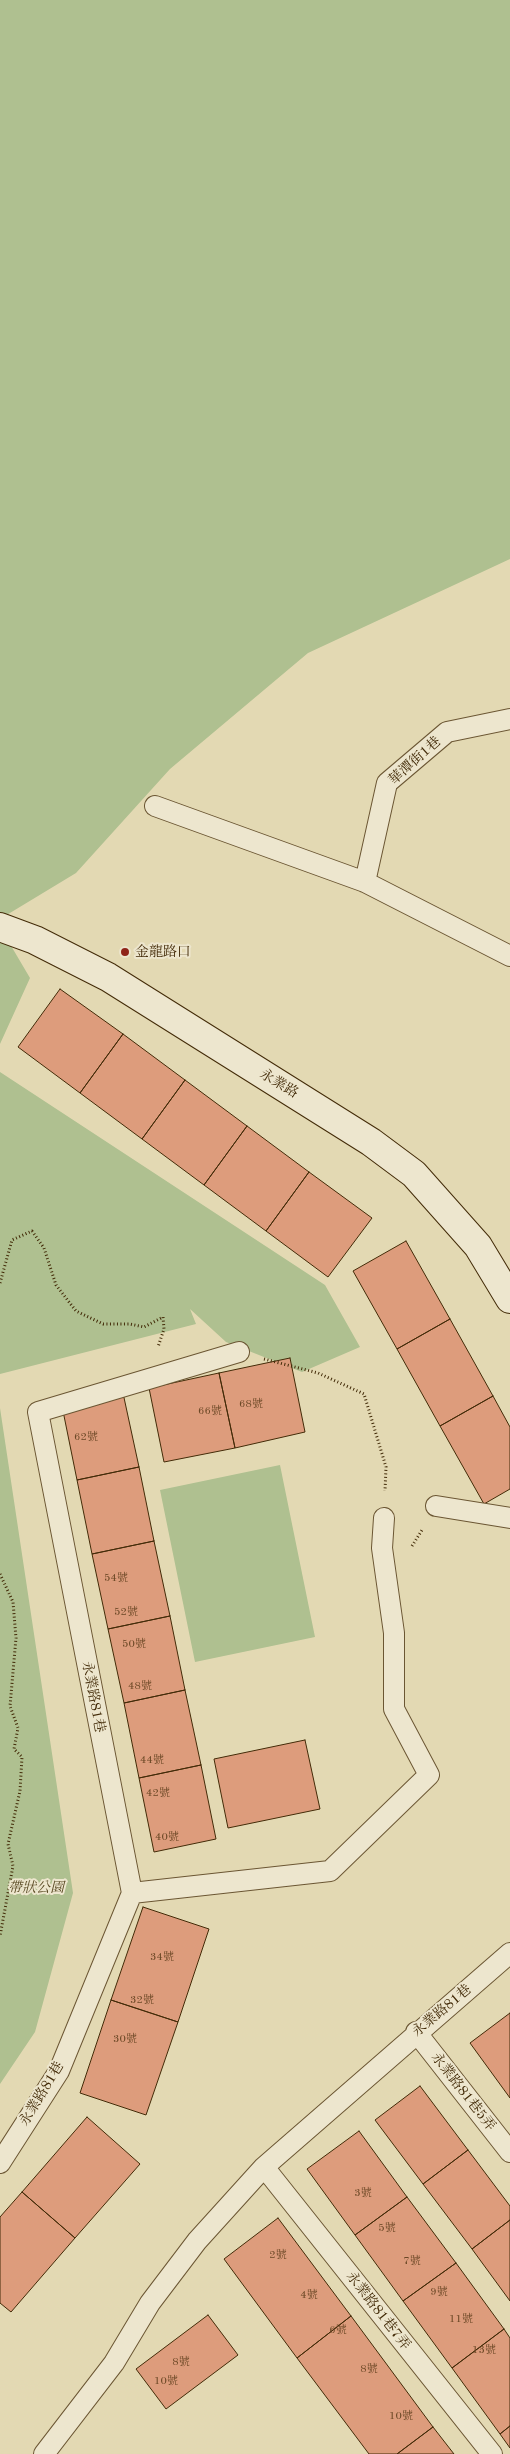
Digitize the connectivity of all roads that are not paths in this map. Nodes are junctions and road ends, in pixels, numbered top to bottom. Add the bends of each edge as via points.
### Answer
1 (510, 719) edge
2 (155, 806) dead end
3 (364, 882) junction
4 (0, 927) edge
5 (510, 956) edge
6 (510, 1299) edge
7 (239, 1352) road end
8 (436, 1506) dead end
9 (384, 1518) road end
10 (510, 1518) edge
11 (132, 1893) junction
12 (510, 1953) edge
13 (416, 2032) junction
14 (510, 2152) edge
15 (0, 2163) edge
16 (264, 2167) junction
17 (44, 2454) edge
18 (492, 2454) edge

1 - 3 lane, 華潭街1巷 via 447,732 387,783
2 - 3 lane
3 - 5 lane
4 - 6 street, 永業路 via 35,940 108,977 371,1142 414,1174 472,1239
7 - 11 lane, 永業路81巷 via 38,1412
8 - 10 lane
9 - 11 lane via 382,1548 394,1633 394,1709 429,1775 330,1870
11 - 15 lane, 永業路81巷 via 59,2071
12 - 13 lane, 永業路81巷
13 - 14 lane, 永業路81巷5弄
13 - 16 lane, 永業路81巷
16 - 17 lane, 永業路81巷 via 197,2240 150,2303 114,2362
16 - 18 lane, 永業路81巷7弄

